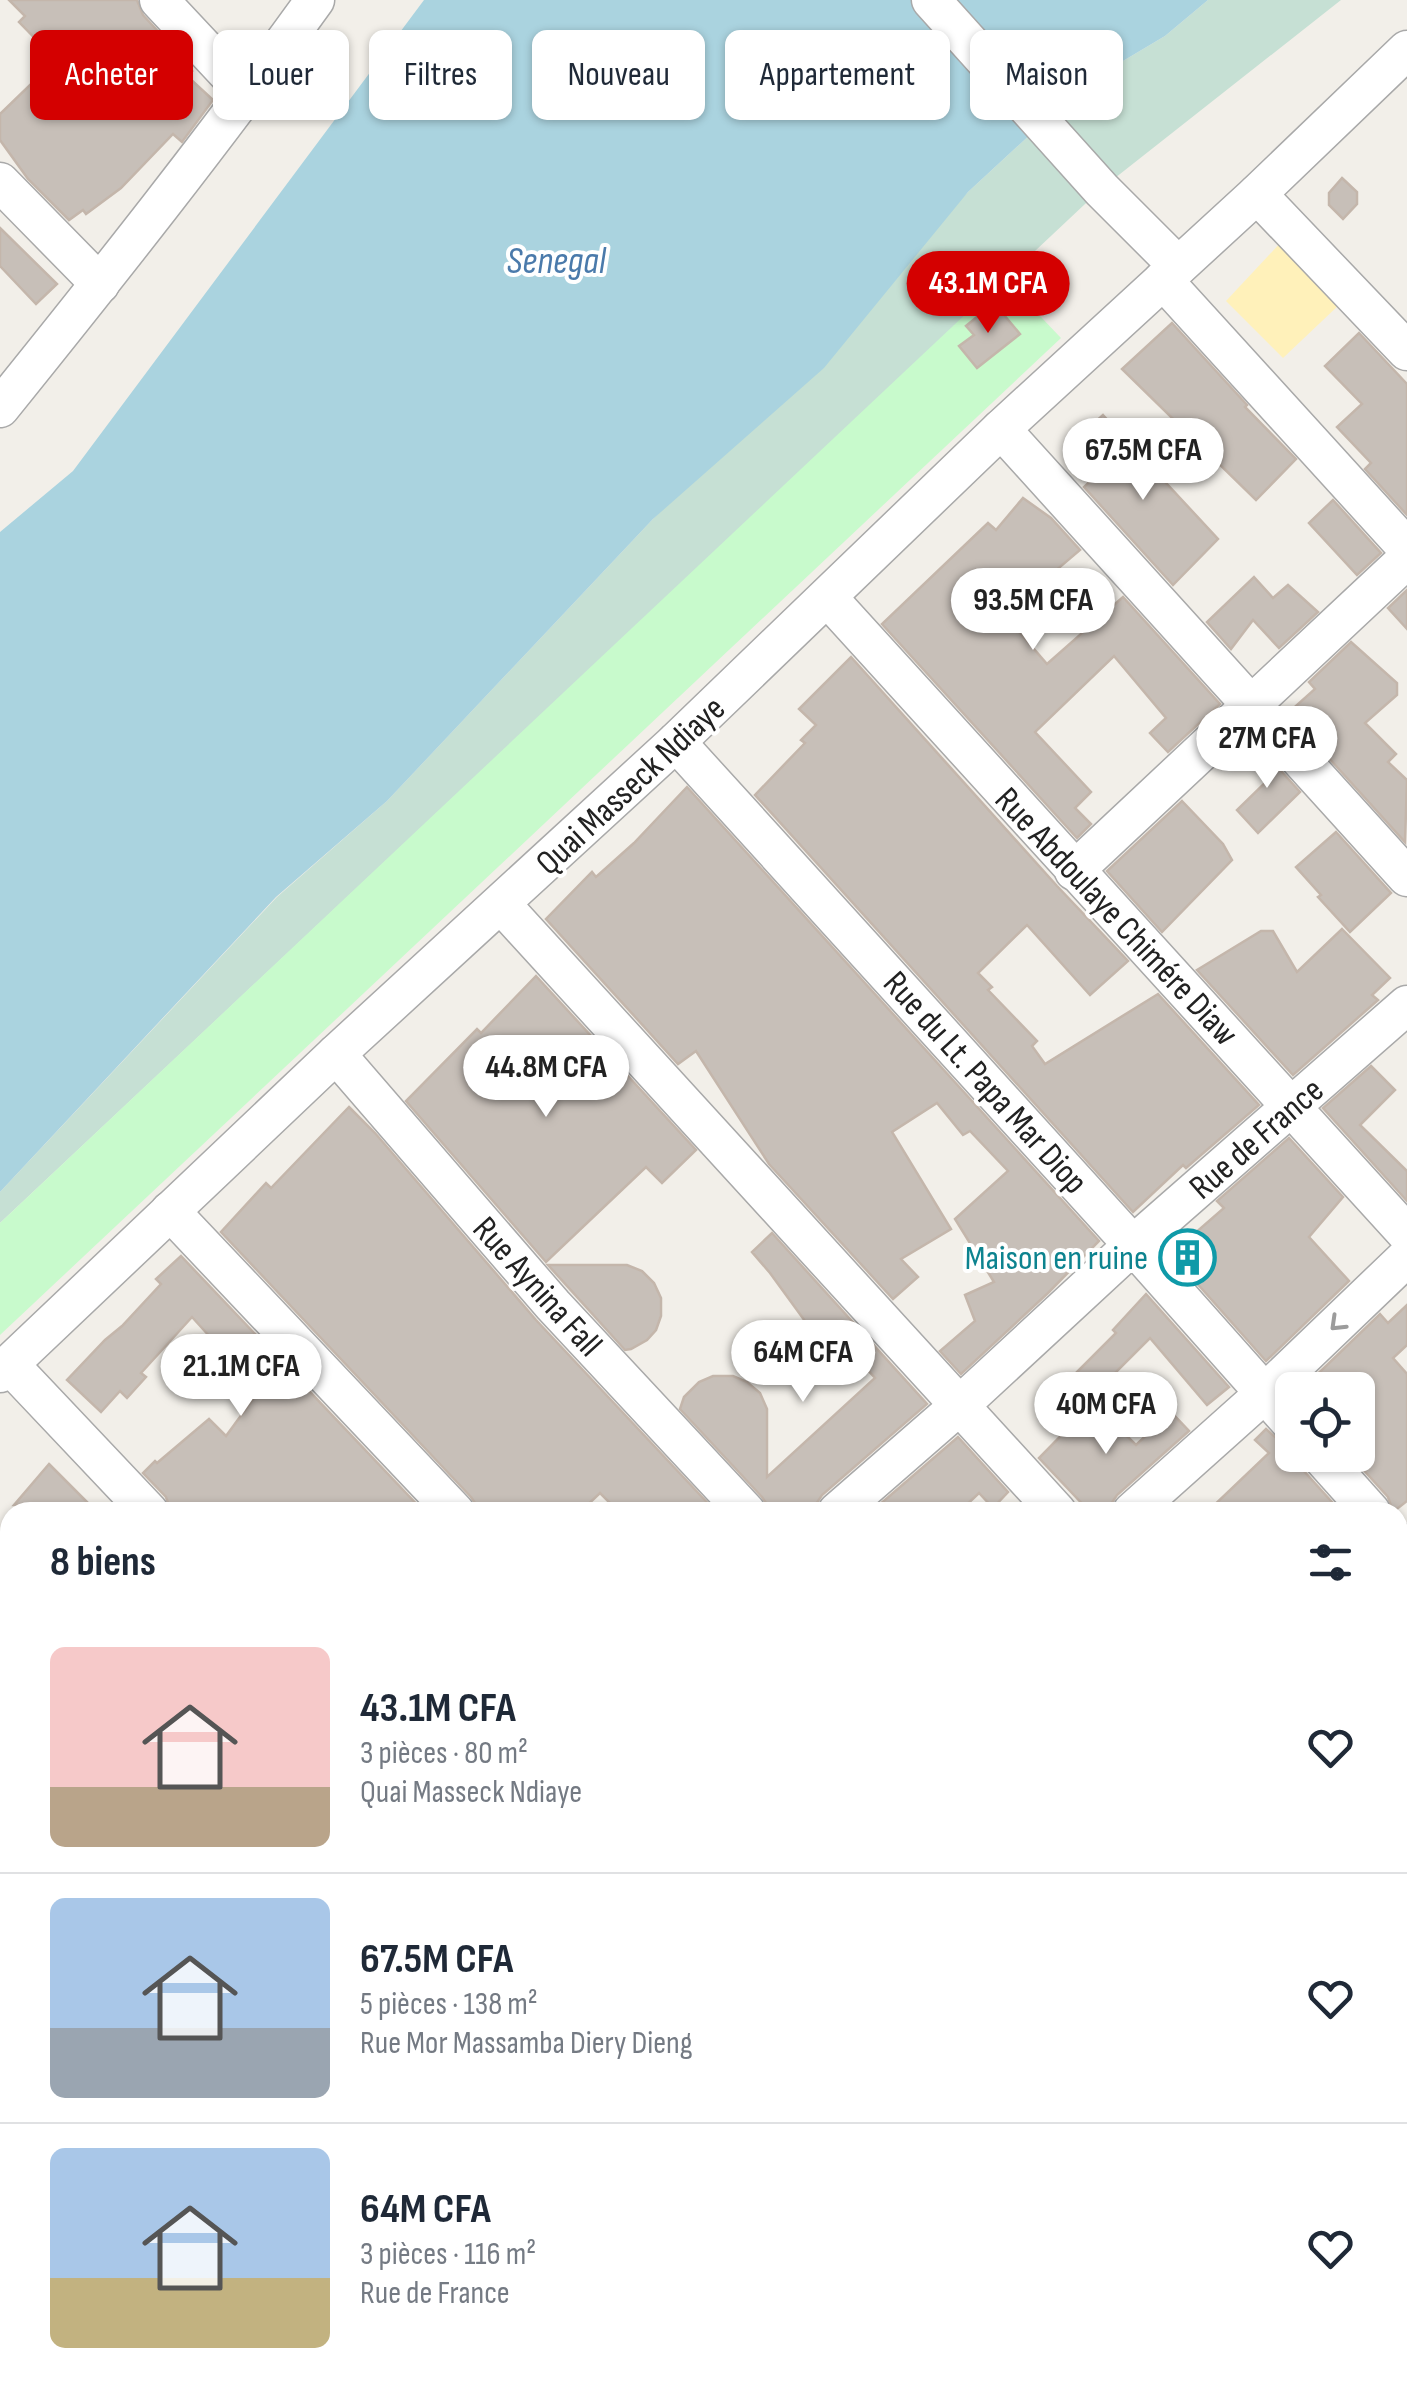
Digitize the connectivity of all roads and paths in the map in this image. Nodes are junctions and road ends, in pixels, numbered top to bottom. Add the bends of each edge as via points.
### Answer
1 (159, 0) edge
2 (315, 0) edge
3 (931, 0) edge
4 (293, 30) edge
5 (1407, 50) edge
6 (213, 58) edge
7 (227, 120) edge
8 (0, 182) edge
9 (1257, 194) junction
10 (1170, 273) junction
11 (100, 284) junction
12 (1407, 351) edge
13 (0, 408) edge
14 (1001, 429) junction
15 (1407, 548) edge
16 (1407, 560) edge
17 (828, 598) junction
18 (1251, 705) junction
19 (676, 742) junction
20 (1074, 872) junction
21 (1407, 877) edge
22 (500, 904) junction
23 (1407, 1005) edge
24 (336, 1054) junction
25 (1292, 1106) junction
26 (170, 1211) junction
27 (1407, 1234) edge
28 (1133, 1245) junction
29 (1407, 1257) edge
30 (5, 1368) edge
31 (1265, 1393) junction
32 (1275, 1404) edge
33 (960, 1405) junction
34 (1336, 1472) edge
35 (139, 1502) edge
36 (446, 1502) edge
37 (737, 1502) edge
38 (848, 1502) edge
39 (1048, 1502) edge
40 (1143, 1502) edge
41 (1363, 1502) edge

1 - 6 street
2 - 4 street
3 - 10 street
5 - 9 street, Quai Masseck Ndiaye
7 - 11 street
8 - 11 street
9 - 10 street, Quai Masseck Ndiaye
9 - 12 street
10 - 14 street, Quai Masseck Ndiaye
10 - 15 street
11 - 13 street
14 - 17 street, Quai Masseck Ndiaye
14 - 18 street
16 - 18 street
17 - 19 street, Quai Masseck Ndiaye
17 - 20 street, Rue Abdoulaye Chimére Diaw
18 - 20 street
18 - 21 street
19 - 22 street, Quai Masseck Ndiaye
19 - 28 street, Rue du Lt. Papa Mar Diop
20 - 25 street, Rue Abdoulaye Chimére Diaw
22 - 24 street, Quai Masseck Ndiaye
22 - 33 street
23 - 25 street, Rue de France
24 - 26 street, Quai Masseck Ndiaye
24 - 37 street, Rue Aynina Fall via 553,1306
25 - 27 street, Rue Abdoulaye Chimére Diaw
25 - 28 street, Rue de France
26 - 30 street, Quai Masseck Ndiaye
26 - 36 street
28 - 31 street, Rue du Lt. Papa Mar Diop
28 - 33 street, Rue de France
29 -> 31 street
30 - 35 street
31 - 32 street, Rue du Lt. Papa Mar Diop
31 - 40 street
33 - 38 street, Rue de France
33 - 39 street
34 - 41 street

